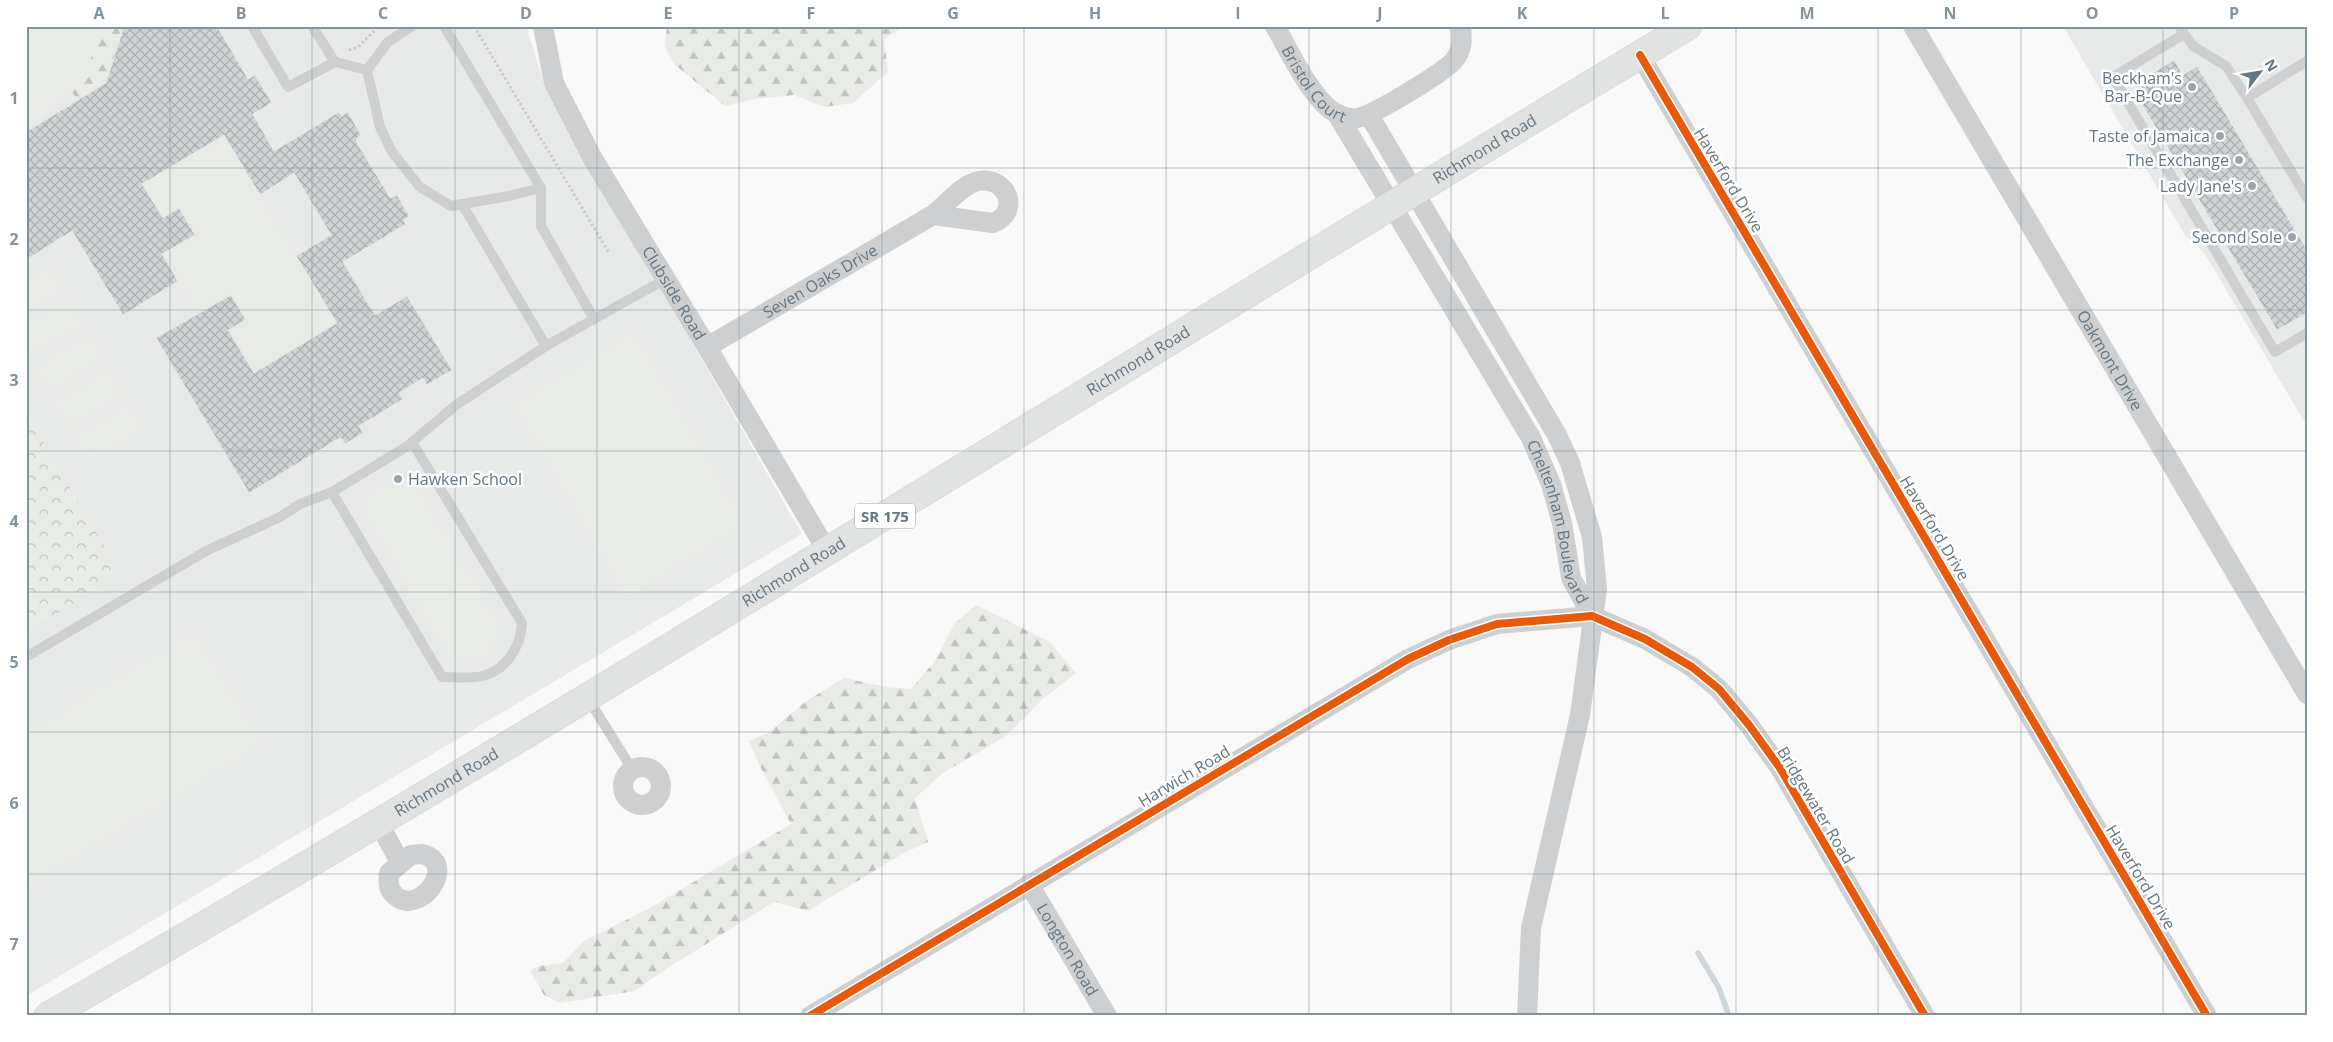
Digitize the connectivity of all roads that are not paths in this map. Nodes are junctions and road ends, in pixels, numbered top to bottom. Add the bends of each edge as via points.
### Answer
1 (252, 26) edge
2 (312, 26) edge
3 (412, 26) edge
4 (444, 26) edge
5 (543, 26) edge
6 (1275, 26) edge
7 (1461, 26) edge
8 (1688, 26) edge
9 (1913, 26) edge
10 (2181, 30) edge
11 (1640, 55) junction
12 (2307, 61) edge
13 (335, 62) junction
14 (367, 70) junction
15 (2246, 98) junction
16 (1337, 114) junction
17 (1369, 114) junction
18 (541, 188) junction
19 (2307, 198) edge
20 (1404, 199) junction
21 (462, 204) junction
22 (934, 216) dead end
23 (666, 279) junction
24 (594, 319) junction
25 (2307, 333) edge
26 (546, 346) junction
27 (708, 347) junction
28 (412, 442) junction
29 (332, 492) junction
30 (827, 551) junction
31 (1592, 616) junction
32 (26, 657) edge
33 (2307, 694) edge
34 (587, 696) junction
35 (632, 769) dead end
36 (378, 822) junction
37 (400, 862) dead end
38 (1029, 884) junction
39 (48, 1016) edge
40 (810, 1016) edge
41 (1106, 1016) edge
42 (1527, 1016) edge
43 (1925, 1016) edge
44 (2208, 1016) edge

1 - 13 lane via 288,88
2 - 13 lane
3 - 14 lane via 388,42
4 - 18 lane
5 - 23 street, Clubside Road via 554,83 593,159
6 - 16 street, Bristol Court via 1314,92 1326,108
7 - 17 street, Bristol Court via 1461,50 1450,66
8 - 11 main road, Richmond Road / SR 175
9 - 33 street, Oakmont Drive
10 - 15 lane via 2193,46 2226,66
10 - 25 lane via 2113,77 2275,352
11 - 20 main road, Richmond Road / SR 175
11 - 44 street, Haverford Drive
12 - 15 lane
13 - 14 lane
14 - 21 lane via 380,127 392,152 420,187 451,206
15 - 19 lane
16 - 17 street, Bristol Court via 1352,118
16 - 20 street
17 - 20 street, Bristol Court
18 - 21 lane
18 - 24 lane via 541,226
20 - 30 main road, Richmond Road / SR 175
20 - 31 street, Cheltenham Boulevard via 1531,438 1551,484 1560,515 1570,578
20 - 31 street via 1553,428 1570,462 1592,537 1597,589
21 - 26 lane
22 - 27 street, Seven Oaks Drive
23 - 24 lane
23 - 27 street, Clubside Road
24 - 26 lane
26 - 28 lane via 447,411
27 - 30 street, Clubside Road
28 - 29 lane
28 - 29 lane via 522,623 521,637 515,650 497,669 483,676 442,677
29 - 32 lane via 300,504 280,517 206,551
30 - 34 main road, Richmond Road / SR 175
31 - 38 street, Harwich Road via 1497,624 1449,640
31 - 42 street, Cheltenham Boulevard via 1580,715 1531,928
31 - 43 street, Bridgewater Road via 1644,639 1692,667 1719,689 1780,768
34 - 35 lane
34 - 36 main road, Richmond Road / SR 175
36 - 37 street
36 - 39 main road, Richmond Road / SR 175
38 - 40 street, Harwich Road
38 - 41 street, Longton Road

